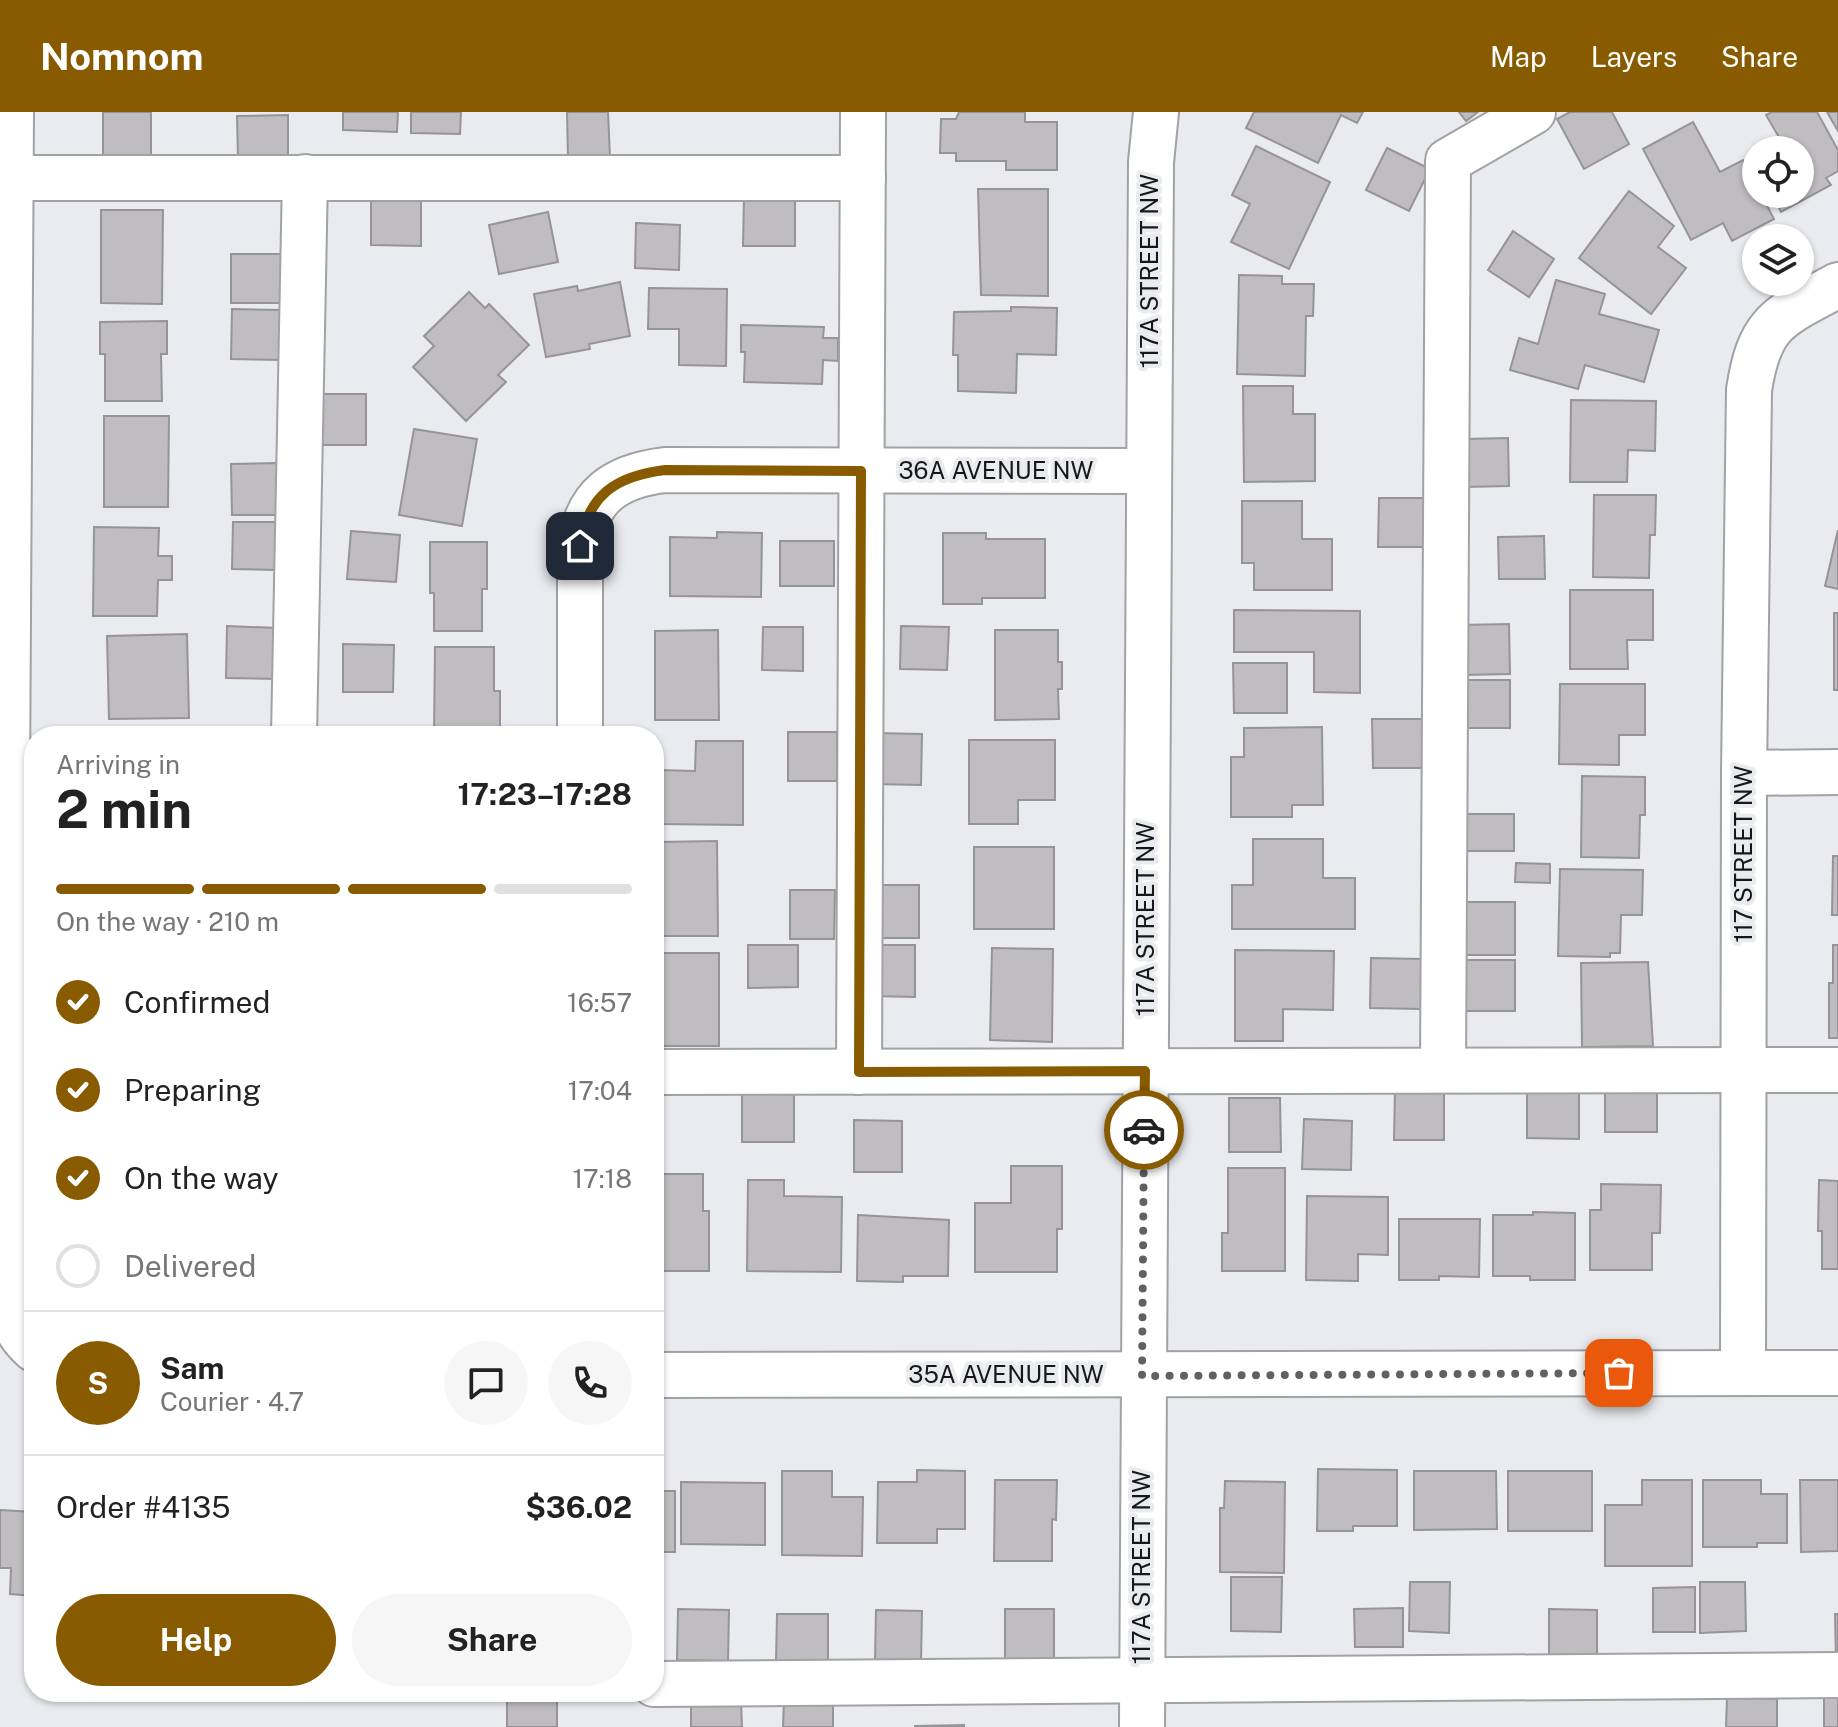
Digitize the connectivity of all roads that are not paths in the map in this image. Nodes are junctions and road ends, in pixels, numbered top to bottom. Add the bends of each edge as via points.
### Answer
1 (11, 112) edge
2 (863, 112) edge
3 (1156, 112) edge
4 (1533, 112) edge
5 (305, 177) junction
6 (6, 178) edge
7 (863, 178) junction
8 (1838, 285) edge
9 (861, 471) junction
10 (1149, 471) junction
11 (294, 726) edge
12 (580, 726) edge
13 (1838, 772) edge
14 (1744, 773) junction
15 (1443, 1070) junction
16 (1743, 1070) junction
17 (1838, 1070) edge
18 (1145, 1071) junction
19 (664, 1072) edge
20 (859, 1072) junction
21 (13, 1073) edge
22 (24, 1339) edge
23 (1743, 1373) junction
24 (1838, 1373) edge
25 (664, 1375) edge
26 (1142, 1376) junction
27 (1838, 1675) edge
28 (1142, 1678) junction
29 (664, 1684) edge
30 (1142, 1727) edge

1 - 6 street
2 - 7 street
3 - 10 street, 117A STREET NW via 1151,162
4 - 15 street via 1448,161
5 - 6 street
5 - 7 street
5 - 11 street
6 - 21 street
7 - 9 street
8 - 14 street, 117 STREET NW via 1779,319 1762,337 1753,363
9 - 10 street, 36A AVENUE NW
9 - 12 street, 36A AVENUE NW via 665,470 623,479 607,489 583,526 580,546
9 - 20 street
10 - 18 street, 117A STREET NW
13 - 14 street
14 - 16 street, 117 STREET NW
15 - 16 street
15 - 18 street
16 - 17 street
16 - 23 street, 117 STREET NW
18 - 20 street
18 - 26 street, 117A STREET NW
19 - 20 street
21 - 22 street via 4,1282 6,1302
23 - 24 street, 35A AVENUE NW
23 - 26 street, 35A AVENUE NW
25 - 26 street, 35A AVENUE NW
26 - 28 street, 117A STREET NW
27 - 28 street
28 - 29 street
28 - 30 street, 117A STREET NW

